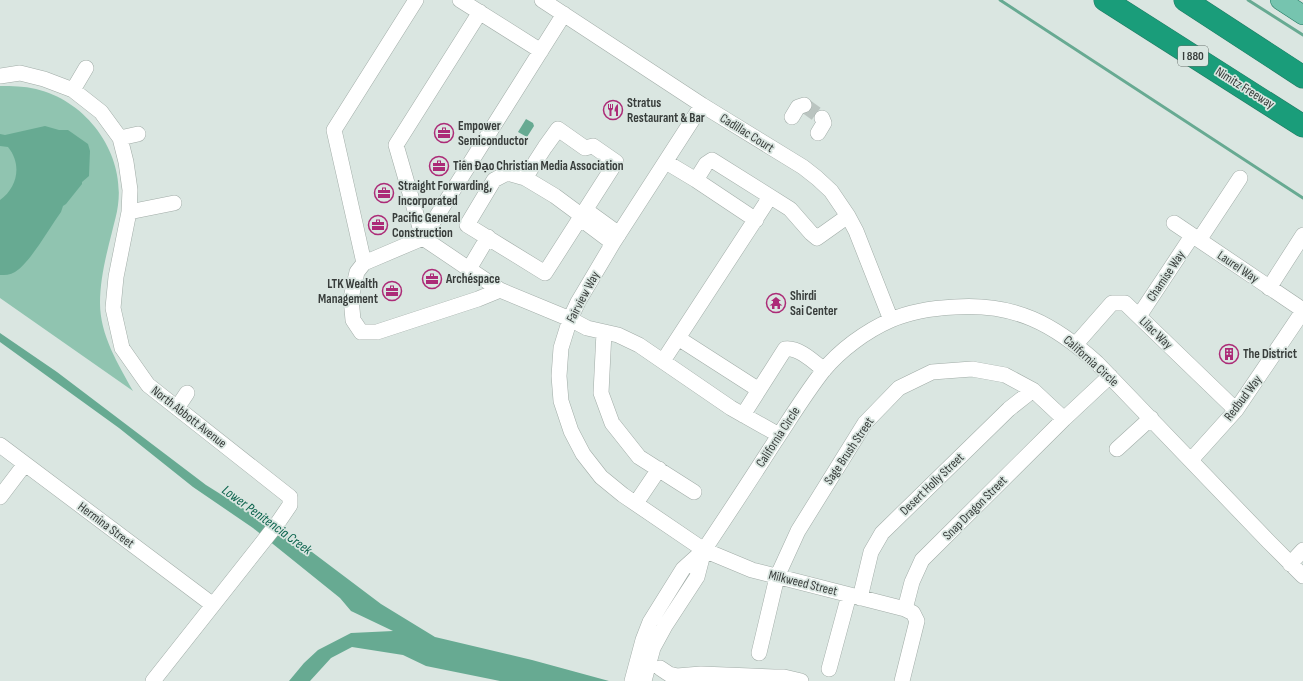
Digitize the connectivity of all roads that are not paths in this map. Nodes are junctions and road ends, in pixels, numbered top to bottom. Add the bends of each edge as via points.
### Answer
1 (416, 0) edge
2 (460, 0) edge
3 (542, 0) edge
4 (1105, 0) edge
5 (1185, 0) edge
6 (1280, 0) edge
7 (480, 12) junction
8 (564, 14) junction
9 (1303, 15) edge
10 (541, 51) junction
11 (86, 68) dead end
12 (0, 76) edge
13 (1303, 76) edge
14 (73, 90) junction
15 (702, 105) junction
16 (804, 105) dead end
17 (792, 117) dead end
18 (822, 118) dead end
19 (1303, 126) edge
20 (818, 133) dead end
21 (138, 134) dead end
22 (120, 138) junction
23 (666, 162) junction
24 (525, 178) junction
25 (1240, 178) dead end
26 (696, 180) junction
27 (770, 197) junction
28 (174, 203) dead end
29 (129, 212) junction
30 (582, 216) junction
31 (848, 216) junction
32 (756, 220) junction
33 (1174, 223) dead end
34 (1303, 235) edge
35 (488, 237) junction
36 (423, 238) junction
37 (616, 238) junction
38 (1196, 238) junction
39 (364, 263) junction
40 (469, 269) junction
41 (1269, 288) junction
42 (500, 290) junction
43 (1303, 311) edge
44 (1139, 316) junction
45 (570, 320) junction
46 (891, 320) junction
47 (604, 332) junction
48 (678, 338) junction
49 (1076, 344) junction
50 (663, 361) junction
51 (824, 370) junction
52 (1110, 376) junction
53 (759, 390) junction
54 (1033, 390) junction
55 (187, 393) dead end
56 (177, 408) junction
57 (1236, 410) junction
58 (743, 414) junction
59 (1151, 418) junction
60 (1064, 419) junction
61 (779, 435) junction
62 (0, 445) edge
63 (1117, 449) dead end
64 (1191, 460) junction
65 (25, 464) junction
66 (659, 469) junction
67 (694, 492) dead end
68 (0, 497) edge
69 (636, 503) junction
70 (704, 550) junction
71 (1303, 550) edge
72 (1290, 564) junction
73 (1303, 575) edge
74 (777, 577) junction
75 (854, 597) junction
76 (212, 605) junction
77 (905, 609) junction
78 (759, 653) dead end
79 (829, 669) dead end
80 (644, 674) edge
81 (152, 681) edge
82 (801, 681) edge
83 (902, 681) edge

1 - 39 street via 334,130
2 - 7 street
3 - 8 street, Cadillac Court
4 - 19 highway, Nimitz Freeway / I 880
5 - 13 highway
6 - 9 main road
7 - 10 street
7 - 36 street via 396,145
8 - 10 street
8 - 15 street, Cadillac Court
10 - 36 street
11 - 14 street
12 - 14 street, North Abbott Avenue via 20,74 44,79
14 - 22 street, North Abbott Avenue via 101,112
15 - 23 street, Fairview Way
15 - 31 street, Cadillac Court via 803,167 831,191
16 - 17 street via 798,107
18 - 20 street via 824,123
21 - 22 street
22 - 29 street, North Abbott Avenue via 130,190
23 - 26 street
23 - 37 street, Fairview Way
24 - 30 street
24 - 30 street via 558,129 585,148 594,146 616,162
24 - 35 street via 506,173 494,180 467,225
25 - 38 street, Chamise Way
26 - 27 street via 706,164 712,160
26 - 32 street
27 - 31 street via 790,209 817,238
27 - 32 street
28 - 29 street
29 - 56 street, North Abbott Avenue via 116,277 113,308 122,348 148,385
30 - 35 street via 545,273
30 - 37 street via 590,213
31 - 46 street, Cadillac Court
32 - 48 street
33 - 38 street, Laurel Way
34 - 41 street
35 - 40 street
36 - 39 street
36 - 40 street
37 - 45 street, Fairview Way
38 - 41 street, Laurel Way
38 - 44 street, Chamise Way
39 - 42 street via 357,272 351,298 353,320 361,332 377,332
40 - 42 street
41 - 43 street, Laurel Way
42 - 45 street
43 - 57 street, Redbud Way
44 - 49 street, Lilac Way via 1126,303 1112,303
44 - 57 street, Lilac Way
45 - 47 street
45 - 69 street, Fairview Way via 561,348 559,376 561,401 571,431 583,454 601,477
46 - 49 street, California Circle via 941,307 998,308 1052,328
46 - 51 street, California Circle via 844,349
47 - 50 street via 618,335 639,345
47 - 66 street via 600,393 612,423 640,457
48 - 50 street
48 - 53 street
49 - 52 street, California Circle
50 - 58 street
51 - 53 street via 797,350 786,349
51 - 61 street, California Circle
52 - 59 street, California Circle
52 - 60 street, Snap Dragon Street
53 - 58 street
54 - 60 street, Sage Brush Street
54 - 74 street, Sage Brush Street via 1005,375 972,368 932,372 899,388 865,423 798,532
54 - 75 street, Desert Holly Street via 1009,409 882,532 870,552
55 - 56 street
56 - 76 street, North Abbott Avenue via 249,456 290,497 290,505 277,524
57 - 64 street, Redbud Way
58 - 61 street
59 - 63 street
59 - 64 street, California Circle
60 - 77 street, Snap Dragon Street via 922,560 912,582
61 - 70 street, California Circle
62 - 65 street, Hermina Street
64 - 72 street, California Circle
65 - 68 street
65 - 76 street, Hermina Street
66 - 67 street
66 - 69 street
69 - 70 street, Fairview Way
70 - 74 street, Milkweed Street via 752,570
70 - 80 street, California Circle via 683,569 650,622 643,640
71 - 72 street
72 - 73 street, California Circle
74 - 75 street, Milkweed Street
74 - 78 street, Sage Brush Street
75 - 77 street, Milkweed Street
75 - 79 street, Desert Holly Street
76 - 81 street, North Abbott Avenue
77 - 83 street via 913,613 916,621
80 - 82 street via 774,676

